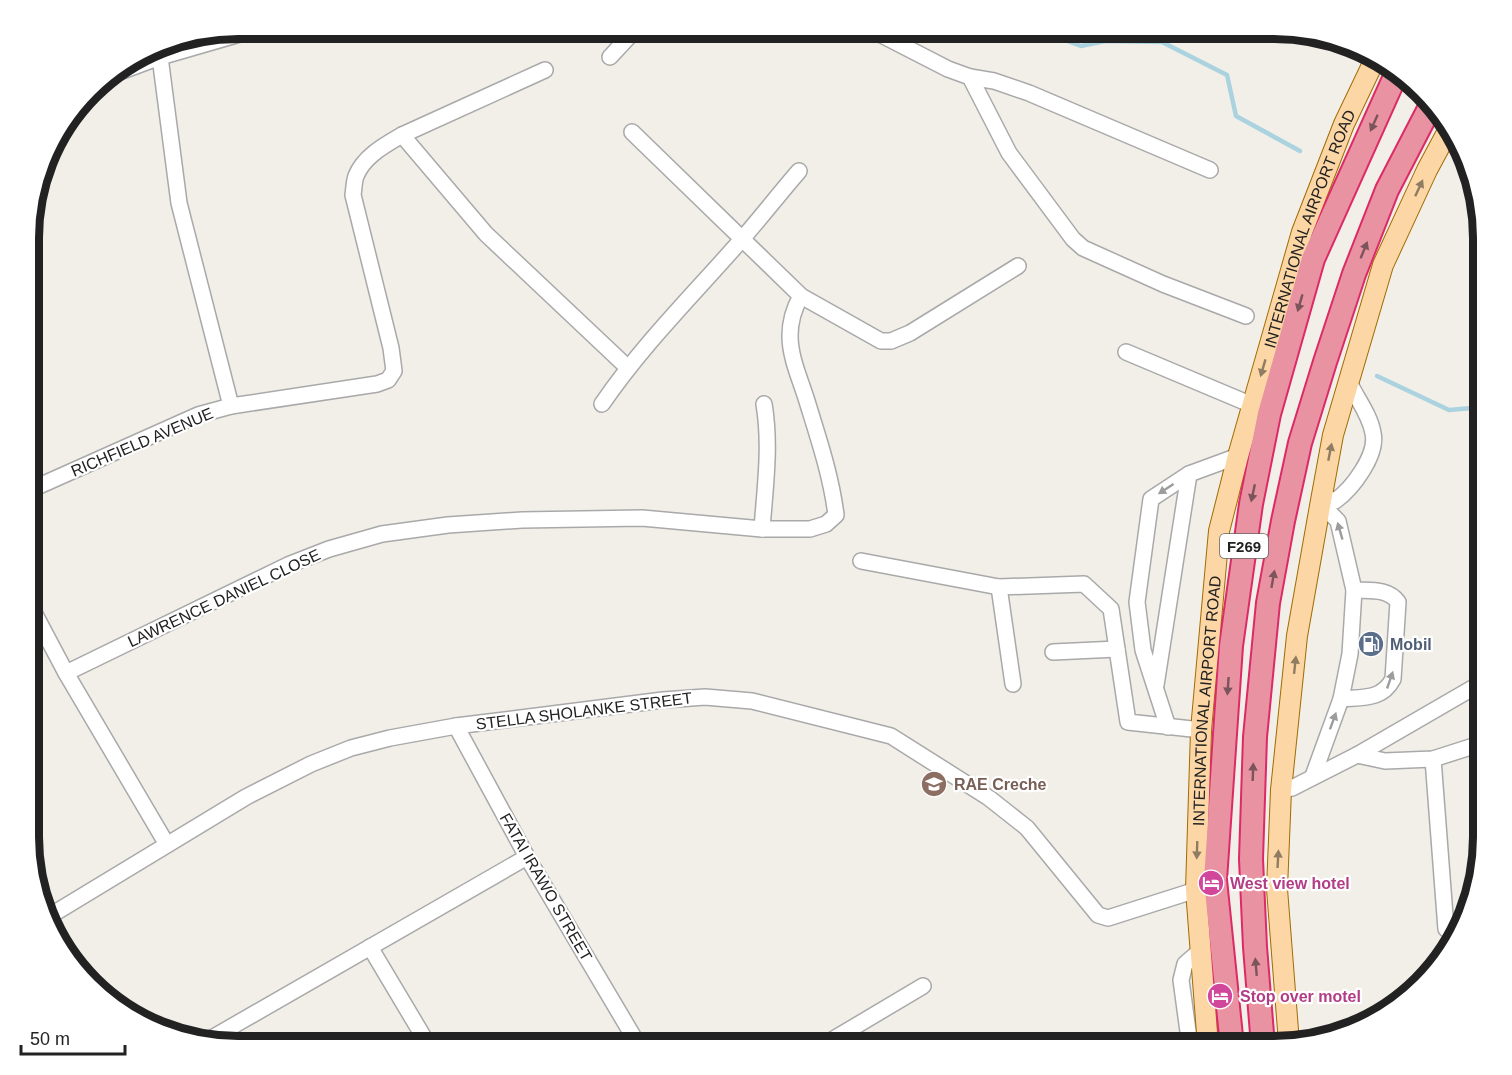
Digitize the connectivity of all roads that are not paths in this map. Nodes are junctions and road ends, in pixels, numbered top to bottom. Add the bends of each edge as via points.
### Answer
1 (627, 39) edge
2 (890, 39) edge
3 (162, 55) edge
4 (610, 57) dead end
5 (1372, 65) edge
6 (544, 70) dead end
7 (970, 77) junction
8 (1394, 79) edge
9 (1428, 112) edge
10 (632, 132) dead end
11 (402, 135) junction
12 (1445, 137) edge
13 (1210, 170) dead end
14 (799, 171) dead end
15 (743, 238) junction
16 (1018, 266) dead end
17 (801, 297) junction
18 (1246, 316) dead end
19 (1126, 352) dead end
20 (627, 367) junction
21 (1349, 382) junction
22 (602, 404) dead end
23 (764, 404) dead end
24 (1252, 405) junction
25 (231, 406) junction
26 (1238, 456) junction
27 (1188, 474) junction
28 (39, 486) edge
29 (1321, 501) junction
30 (762, 529) junction
31 (861, 561) dead end
32 (999, 587) junction
33 (1354, 590) junction
34 (39, 622) edge
35 (1118, 649) junction
36 (1053, 652) dead end
37 (66, 674) junction
38 (1013, 684) dead end
39 (1473, 688) edge
40 (1156, 689) junction
41 (1341, 699) junction
42 (456, 726) junction
43 (1168, 727) junction
44 (1201, 730) junction
45 (1473, 746) edge
46 (1357, 755) junction
47 (1433, 759) junction
48 (1313, 776) junction
49 (1281, 790) junction
50 (166, 843) junction
51 (527, 857) junction
52 (1196, 890) junction
53 (54, 913) edge
54 (1446, 929) dead end
55 (370, 947) junction
56 (1201, 950) junction
57 (923, 986) dead end
58 (1288, 1035) edge
59 (224, 1036) edge
60 (423, 1036) edge
61 (633, 1036) edge
62 (839, 1036) edge
63 (1189, 1036) edge
64 (1207, 1036) edge
65 (1231, 1036) edge
66 (1262, 1036) edge

1 - 4 street
2 - 7 street
3 - 25 street via 179,203
5 -> 24 main road, INTERNATIONAL AIRPORT ROAD via 1344,124 1302,232
6 - 11 street
7 - 13 street via 1029,93
7 - 18 street via 1010,153 1083,248
8 -> 65 highway, INTERNATIONAL AIRPORT ROAD / F269 via 1313,259 1269,414 1251,504 1231,646 1215,880
66 -> 9 highway, F269 via 1251,859 1255,738 1268,603 1300,443 1354,274 1388,190
10 - 15 street
11 - 20 street via 486,234
11 - 25 street, RICHFIELD AVENUE via 366,161 356,177 353,195 394,371 388,380 377,384
21 -> 12 main road via 1383,265
14 - 15 street
15 - 17 street
15 - 20 street
16 - 17 street via 891,341 881,341
17 - 30 street, LAWRENCE DANIEL CLOSE via 794,308 790,336 794,361 824,453 836,515 826,524 810,529
19 - 24 street
20 - 22 street
29 -> 21 main road
21 - 29 street via 1374,436 1367,464 1350,490 1335,501
23 - 30 street via 768,450
24 - 26 main road, INTERNATIONAL AIRPORT ROAD
25 - 28 street, RICHFIELD AVENUE via 198,415
26 - 27 street
26 - 44 main road, INTERNATIONAL AIRPORT ROAD via 1219,531
27 - 40 street
27 -> 40 street via 1151,499 1137,602 1143,650
33 -> 29 street via 1338,521
49 -> 29 main road via 1297,636
30 - 37 street, LAWRENCE DANIEL CLOSE via 642,518 522,520 382,534 288,565
31 - 32 street
32 - 35 street via 1084,584 1111,609
32 - 38 street
33 - 41 street via 1350,654
41 -> 33 street via 1378,695 1388,689 1393,678 1398,602 1384,591
34 - 37 street
35 - 36 street
35 - 43 street via 1128,722
37 - 50 street
39 - 46 street
40 - 43 street
48 -> 41 street
42 - 50 street, STELLA SHOLANKE STREET via 390,738 321,760 246,796
42 - 51 street, FATAI IRAWO STREET
42 - 52 street, STELLA SHOLANKE STREET via 663,700 752,700 891,736 989,798 1027,828 1098,915 1108,918
43 - 44 street
44 -> 52 main road, INTERNATIONAL AIRPORT ROAD
45 - 47 street
46 - 47 street via 1385,761
46 - 48 street
47 - 54 street
48 - 49 street
58 -> 49 main road via 1277,889
50 - 53 street, STELLA SHOLANKE STREET
51 - 55 street
51 - 61 street, FATAI IRAWO STREET
52 - 56 main road, INTERNATIONAL AIRPORT ROAD
55 - 59 street
55 - 60 street
56 - 63 street via 1185,964 1181,980
56 - 64 main road, INTERNATIONAL AIRPORT ROAD
57 - 62 street

